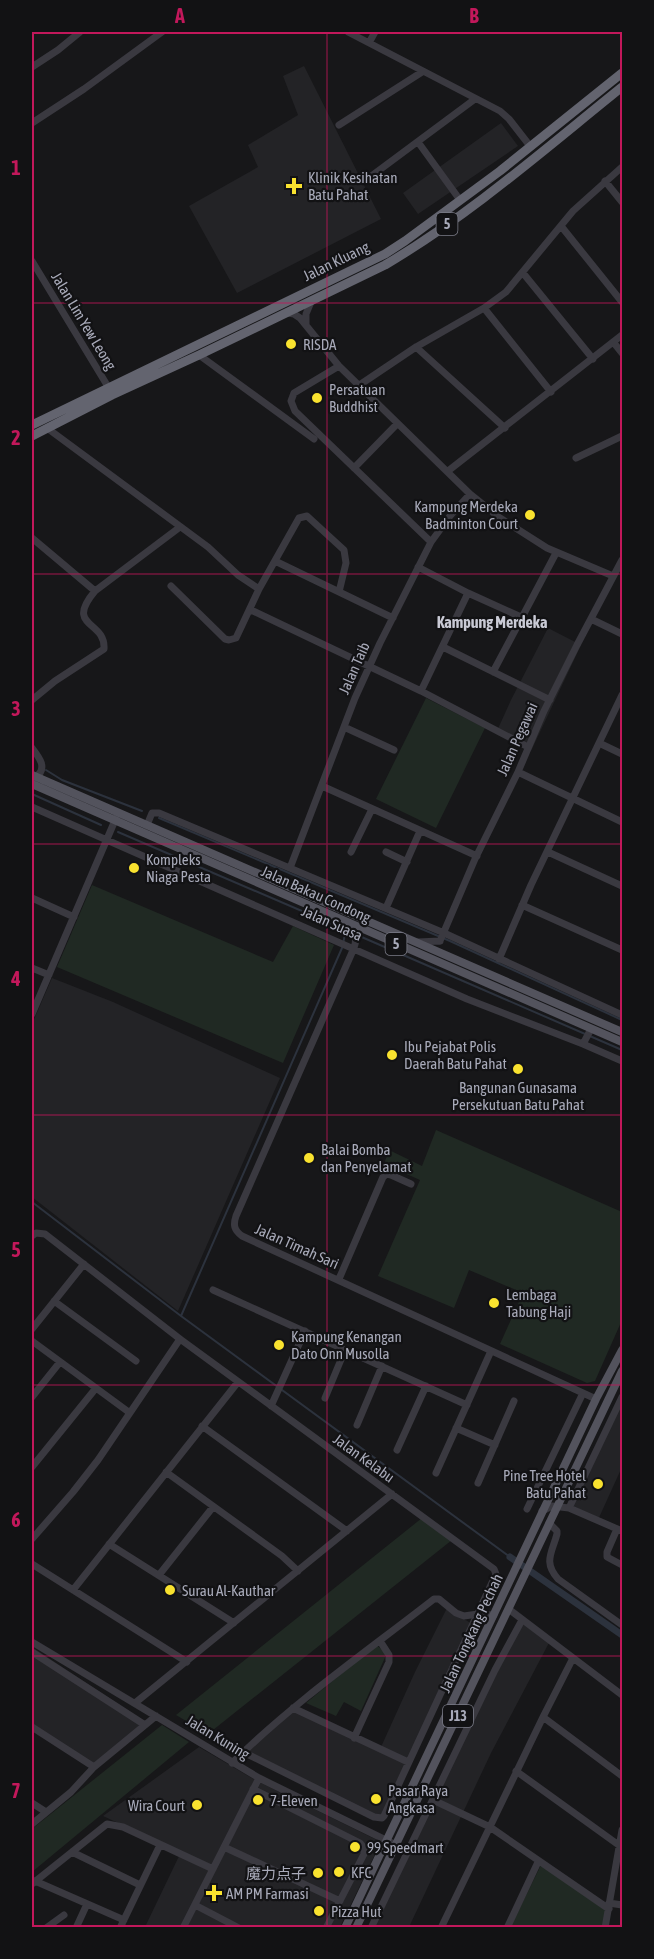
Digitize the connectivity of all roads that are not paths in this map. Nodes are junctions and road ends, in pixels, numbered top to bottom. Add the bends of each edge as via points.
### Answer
1 (80, 32) edge
2 (162, 32) edge
3 (348, 32) edge
4 (375, 32) edge
5 (370, 42) junction
6 (32, 67) edge
7 (422, 72) junction
8 (622, 73) edge
9 (622, 87) edge
10 (475, 99) junction
11 (32, 123) edge
12 (339, 124) dead end
13 (568, 131) junction
14 (418, 142) junction
15 (530, 146) junction
16 (622, 167) edge
17 (370, 177) dead end
18 (605, 181) junction
19 (460, 200) junction
20 (622, 202) edge
21 (561, 226) junction
22 (32, 261) edge
23 (524, 273) junction
24 (310, 302) junction
25 (622, 302) edge
26 (484, 308) junction
27 (288, 313) junction
28 (306, 324) junction
29 (622, 335) edge
30 (614, 343) junction
31 (416, 347) junction
32 (622, 352) edge
33 (199, 355) junction
34 (593, 359) junction
35 (339, 366) junction
36 (358, 386) junction
37 (110, 391) junction
38 (551, 392) junction
39 (397, 424) junction
40 (32, 425) edge
41 (47, 428) junction
42 (505, 428) junction
43 (32, 436) edge
44 (622, 436) edge
45 (314, 439) dead end
46 (576, 458) dead end
47 (354, 468) junction
48 (448, 471) junction
49 (470, 494) junction
50 (180, 527) junction
51 (32, 538) edge
52 (431, 542) junction
53 (556, 552) junction
54 (622, 560) edge
55 (275, 561) junction
56 (418, 567) junction
57 (613, 576) junction
58 (171, 586) dead end
59 (259, 589) junction
60 (95, 591) junction
61 (339, 592) junction
62 (468, 593) junction
63 (251, 610) junction
64 (521, 617) junction
65 (393, 618) junction
66 (591, 619) junction
67 (622, 634) edge
68 (443, 647) junction
69 (369, 668) junction
70 (493, 672) junction
71 (421, 691) junction
72 (622, 695) edge
73 (32, 700) edge
74 (550, 700) junction
75 (344, 727) junction
76 (599, 743) junction
77 (528, 747) junction
78 (32, 748) edge
79 (394, 750) dead end
80 (622, 754) edge
81 (518, 772) junction
82 (35, 778) edge
83 (322, 786) junction
84 (573, 799) junction
85 (32, 807) edge
86 (372, 809) junction
87 (117, 817) junction
88 (622, 822) edge
89 (147, 825) junction
90 (420, 831) junction
91 (107, 839) junction
92 (351, 852) dead end
93 (386, 852) dead end
94 (548, 852) junction
95 (477, 856) junction
96 (407, 862) junction
97 (290, 868) junction
98 (622, 886) edge
99 (32, 897) edge
100 (522, 906) junction
101 (386, 908) junction
102 (74, 917) junction
103 (352, 927) junction
104 (442, 937) junction
105 (416, 941) junction
106 (352, 945) junction
107 (622, 950) edge
108 (452, 957) junction
109 (499, 959) junction
110 (32, 968) edge
111 (48, 975) junction
112 (32, 1014) edge
113 (622, 1015) edge
114 (622, 1032) edge
115 (587, 1036) junction
116 (622, 1042) edge
117 (622, 1061) edge
118 (411, 1184) dead end
119 (32, 1236) edge
120 (84, 1264) junction
121 (339, 1280) junction
122 (213, 1290) dead end
123 (54, 1301) junction
124 (32, 1329) edge
125 (305, 1331) junction
126 (180, 1339) junction
127 (32, 1341) edge
128 (345, 1350) junction
129 (491, 1351) junction
130 (621, 1355) edge
131 (136, 1361) dead end
132 (60, 1362) junction
133 (382, 1366) junction
134 (622, 1371) edge
135 (618, 1380) junction
136 (238, 1382) junction
137 (426, 1386) junction
138 (96, 1388) junction
139 (583, 1393) junction
140 (32, 1397) edge
141 (622, 1397) edge
142 (325, 1398) dead end
143 (596, 1399) junction
144 (514, 1401) dead end
145 (467, 1405) junction
146 (271, 1406) junction
147 (130, 1413) junction
148 (357, 1425) dead end
149 (202, 1426) junction
150 (456, 1428) junction
151 (593, 1431) junction
152 (495, 1445) junction
153 (397, 1450) dead end
154 (32, 1467) edge
155 (166, 1472) junction
156 (436, 1473) dead end
157 (478, 1483) dead end
158 (392, 1494) junction
159 (558, 1505) junction
160 (213, 1507) junction
161 (569, 1508) junction
162 (527, 1509) dead end
163 (542, 1511) junction
164 (549, 1523) junction
165 (620, 1530) edge
166 (347, 1531) junction
167 (32, 1539) edge
168 (109, 1544) junction
169 (32, 1564) edge
170 (622, 1565) edge
171 (298, 1571) junction
172 (159, 1575) junction
173 (73, 1590) junction
174 (510, 1610) junction
175 (478, 1614) junction
176 (494, 1615) junction
177 (522, 1620) junction
178 (234, 1623) junction
179 (622, 1624) edge
180 (380, 1641) junction
181 (32, 1644) edge
182 (32, 1652) edge
183 (573, 1658) junction
184 (186, 1662) junction
185 (622, 1695) edge
186 (135, 1703) junction
187 (293, 1708) junction
188 (156, 1716) junction
189 (543, 1717) junction
190 (146, 1725) junction
191 (32, 1727) edge
192 (354, 1738) junction
193 (243, 1752) junction
194 (408, 1762) junction
195 (232, 1763) junction
196 (94, 1767) junction
197 (516, 1772) junction
198 (622, 1776) edge
199 (259, 1778) junction
200 (253, 1790) junction
201 (433, 1800) junction
202 (32, 1803) edge
203 (46, 1812) junction
204 (32, 1824) edge
205 (489, 1827) junction
206 (622, 1830) edge
207 (387, 1840) junction
208 (160, 1845) junction
209 (396, 1845) junction
210 (620, 1846) junction
211 (224, 1847) junction
212 (72, 1852) junction
213 (538, 1862) junction
214 (213, 1869) junction
215 (33, 1883) edge
216 (140, 1885) junction
217 (340, 1901) junction
218 (87, 1904) junction
219 (195, 1905) junction
220 (622, 1905) edge
221 (609, 1906) junction
222 (64, 1915) dead end
223 (124, 1920) junction
224 (373, 1927) edge
225 (46, 1928) edge
226 (76, 1928) edge
227 (120, 1928) edge
228 (183, 1928) edge
229 (239, 1928) edge
230 (326, 1928) edge
231 (345, 1928) edge
232 (356, 1928) edge
233 (441, 1928) edge
234 (507, 1928) edge
235 (605, 1928) edge

1 - 6 street
2 - 11 street
3 - 5 street
4 - 5 street
5 - 7 street
7 - 10 street
7 - 12 street
8 - 15 highway, Jalan Kluang / 5
9 - 13 highway, Jalan Kluang / 5
10 - 14 street
10 - 15 street via 504,115
13 - 15 highway via 559,132 538,148
13 - 24 highway, Jalan Kluang / 5 via 409,250
14 - 17 street
14 - 19 street
15 - 19 highway, Jalan Kluang / 5
16 - 18 street
18 - 20 street
18 - 21 street
19 - 37 highway, Jalan Kluang / 5 via 385,254
21 - 23 street
21 - 25 street
22 - 37 street, Jalan Lim Yew Leong
23 - 26 street
23 - 34 street
24 - 27 highway, Jalan Kluang / 5
24 - 28 street
26 - 31 street
26 - 38 street
27 - 28 street
27 - 33 highway, Jalan Kluang / 5
28 - 35 street
29 - 30 street
30 - 32 street
30 - 34 street
31 - 36 street
31 - 42 street
33 - 37 highway, Jalan Kluang / 5
33 - 45 street
34 - 38 street
35 - 36 street
35 - 47 street via 294,393 291,405
36 - 39 street
37 - 40 highway, Jalan Kluang / 5
37 - 41 highway, Jalan Kluang / 5
38 - 42 street
39 - 47 street
39 - 48 street
41 - 43 highway, Jalan Kluang / 5
41 - 50 street
42 - 48 street
44 - 46 street
47 - 52 street
48 - 49 street
49 - 52 street, Jalan Taib
49 - 53 street via 500,519
50 - 59 street
50 - 60 street
51 - 60 street
52 - 56 street, Jalan Taib
53 - 57 street
53 - 64 street
54 - 57 street, Jalan Pegawai
55 - 59 street
55 - 61 street
55 - 61 street via 299,518 307,516 344,550 346,563
56 - 62 street
56 - 65 street, Jalan Taib
57 - 66 street, Jalan Pegawai
58 - 63 street via 225,639 236,638
59 - 63 street
60 - 73 street via 82,610 104,640 104,649
61 - 65 street
62 - 64 street
62 - 68 street
63 - 69 street
64 - 70 street
65 - 69 street, Jalan Taib
66 - 67 street
66 - 74 street, Jalan Pegawai
68 - 70 street
68 - 71 street
69 - 71 street
69 - 75 street, Jalan Taib
70 - 74 street
71 - 77 street
72 - 76 street
74 - 77 street, Jalan Pegawai
75 - 79 street
75 - 83 street, Jalan Taib
76 - 80 street
76 - 84 street
77 - 81 street, Jalan Pegawai
78 - 82 street via 42,765
81 - 84 street
81 - 95 street, Jalan Pegawai
82 - 87 main road, Jalan Bakau Condong / 5
83 - 86 street
83 - 97 street, Jalan Taib
84 - 88 street
84 - 94 street
85 - 91 street, Jalan Suasa
86 - 90 street
86 - 92 street
87 - 89 main road, Jalan Bakau Condong / 5
87 - 91 street
87 - 103 main road, Jalan Bakau Condong / 5
89 - 97 street via 152,813 159,813
89 - 105 main road, Jalan Bakau Condong / 5
90 - 95 street
90 - 96 street
91 - 102 street
91 - 106 street, Jalan Suasa
93 - 96 street
94 - 98 street
94 - 100 street
95 - 104 street, Jalan Pegawai
96 - 101 street
97 - 101 street
99 - 102 street
100 - 107 street
100 - 109 street
101 - 104 street
102 - 111 street
103 - 106 street
103 - 115 main road, Jalan Bakau Condong / 5
104 - 105 street
104 - 108 street
104 - 109 street
105 - 108 main road, Jalan Bakau Condong / 5
106 - 115 street, Jalan Suasa via 478,1004
106 - 121 street, Jalan Timah Sari via 234,1225 242,1236
108 - 114 main road, Jalan Bakau Condong / 5
109 - 113 street
110 - 111 street
111 - 112 street
115 - 116 main road, Jalan Bakau Condong / 5
115 - 117 street, Jalan Suasa
118 - 121 street via 387,1174 383,1177
119 - 120 street, Jalan Kelabu via 41,1232
120 - 123 street
120 - 126 street, Jalan Kelabu
121 - 129 street, Jalan Timah Sari
122 - 125 street
123 - 124 street
123 - 131 street
125 - 128 street
125 - 146 street
126 - 136 street, Jalan Kelabu
126 - 147 street
127 - 132 street
128 - 133 street
128 - 142 street
129 - 139 street, Jalan Timah Sari
129 - 145 street
130 - 143 main road, Jalan Tongkang Pechah / J13
132 - 138 street
132 - 140 street
133 - 137 street
133 - 148 street
134 - 135 main road, Jalan Tongkang Pechah / J13
135 - 143 main road via 602,1398
135 - 151 main road, Jalan Tongkang Pechah / J13
136 - 146 street, Jalan Kelabu
136 - 149 street
137 - 145 street
137 - 153 street
138 - 147 street
138 - 154 street
139 - 143 street, Jalan Timah Sari
139 - 162 street
141 - 161 street
143 - 151 main road
143 - 163 main road, Jalan Tongkang Pechah / J13
144 - 152 street
145 - 150 street
146 - 158 street, Jalan Kelabu
147 - 167 street via 73,1492
149 - 155 street
149 - 166 street
150 - 152 street
150 - 156 street
151 - 159 main road, Jalan Tongkang Pechah / J13
152 - 157 street
155 - 160 street
155 - 168 street
158 - 166 street
158 - 175 street, Jalan Kelabu via 494,1569 496,1574
159 - 161 street
159 - 163 street
159 - 164 main road, Jalan Tongkang Pechah / J13
160 - 171 street
160 - 172 street
161 - 165 street
163 - 176 main road, Jalan Tongkang Pechah / J13
164 - 174 main road, Jalan Tongkang Pechah / J13
164 - 179 street via 557,1531 549,1558 552,1573
165 - 170 street via 607,1557
166 - 171 street
168 - 172 street
168 - 173 street
169 - 173 street
171 - 178 street
172 - 178 street
173 - 184 street
174 - 177 street
174 - 209 main road, Jalan Tongkang Pechah / J13
175 - 176 street
175 - 180 street via 464,1616 434,1599
175 - 194 street
176 - 207 main road, Jalan Tongkang Pechah / J13
177 - 183 street
177 - 201 street
178 - 184 street
180 - 187 street
180 - 192 street via 389,1662
181 - 186 street, Jalan Kuning
182 - 190 street
183 - 185 street
183 - 189 street
184 - 186 street
186 - 188 street, Jalan Kuning
187 - 192 street
187 - 193 street
188 - 190 street
188 - 195 street, Jalan Kuning
189 - 197 street
189 - 198 street
190 - 196 street
191 - 196 street
192 - 194 street
193 - 194 street via 378,1818 384,1816
193 - 195 street
195 - 199 street, Jalan Kuning
196 - 203 street
197 - 205 street
197 - 210 street
199 - 200 street
199 - 207 street, Jalan Kuning
200 - 211 street
200 - 217 street via 364,1848
201 - 205 street
201 - 224 street
202 - 203 street
203 - 204 street
205 - 213 street
205 - 233 street
206 - 210 street
207 - 209 street, Jalan Kuning
207 - 231 main road, Jalan Tongkang Pechah / J13
208 - 212 street via 123,1827 107,1824
208 - 214 street
208 - 216 street
209 - 232 main road, Jalan Tongkang Pechah / J13
210 - 221 street
211 - 214 street
211 - 217 street
212 - 215 street
212 - 216 street
213 - 221 street
213 - 234 street
214 - 219 street
215 - 218 street
216 - 223 street
217 - 230 street
218 - 223 street
218 - 226 street
219 - 228 street
219 - 229 street
220 - 221 street
221 - 235 street
222 - 225 street
223 - 227 street

